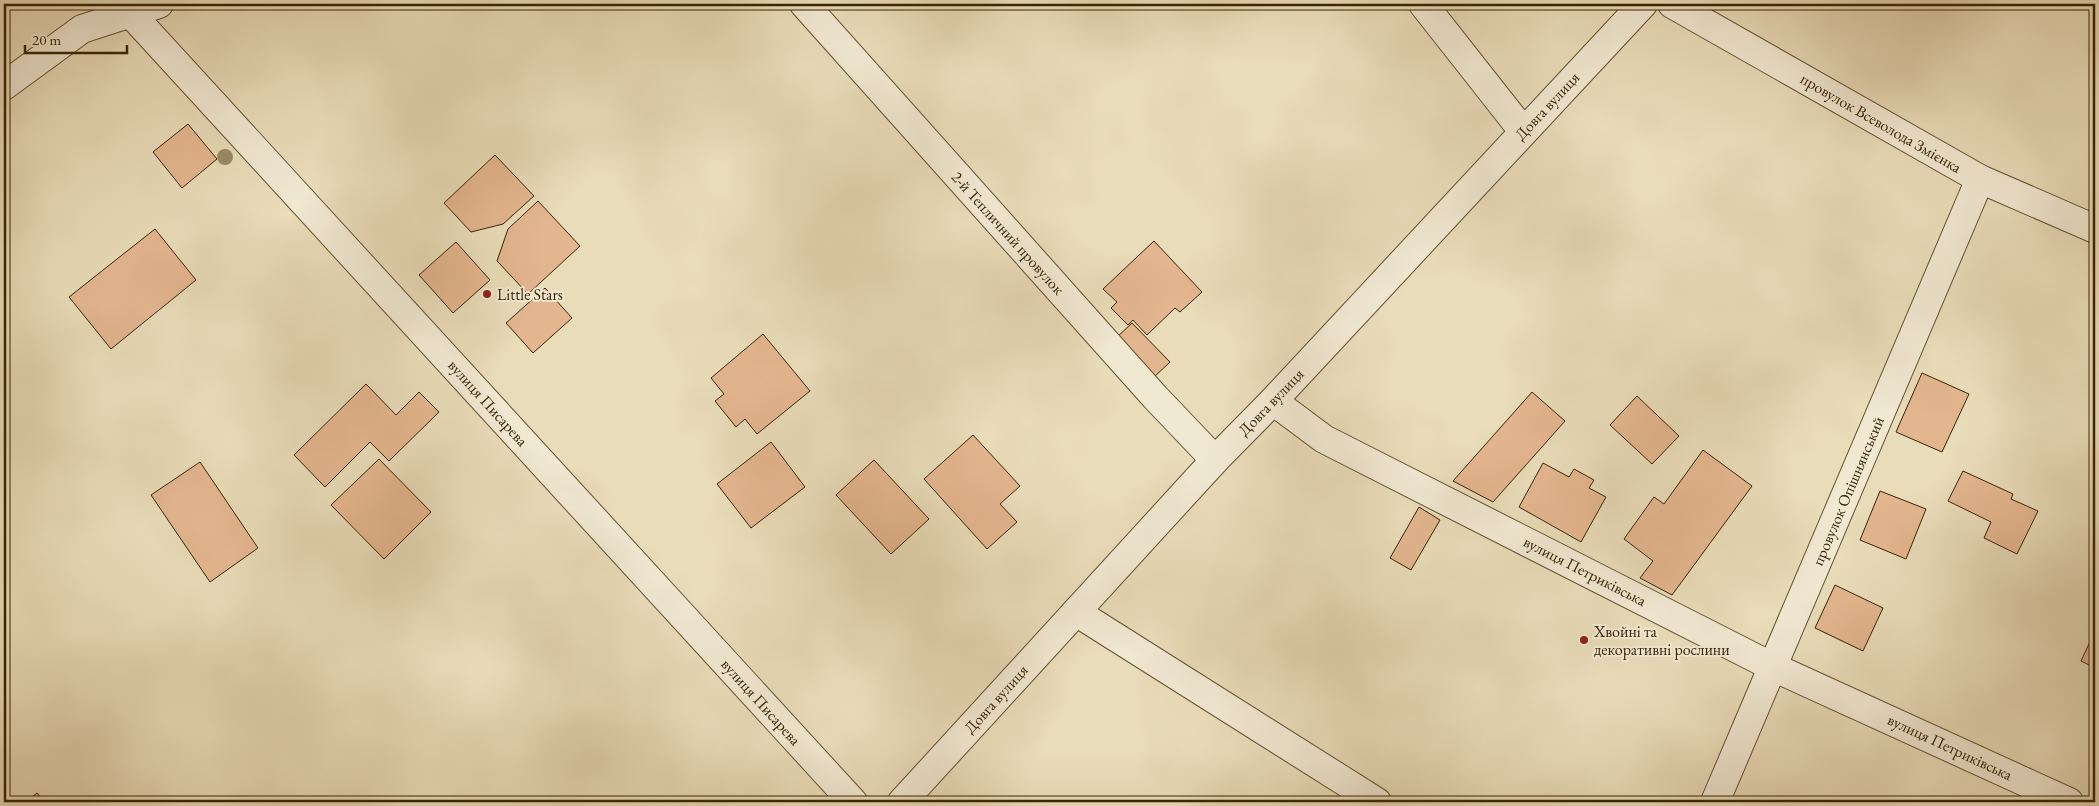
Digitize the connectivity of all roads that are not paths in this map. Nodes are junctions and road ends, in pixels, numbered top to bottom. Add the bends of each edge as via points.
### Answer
1 (158, 4) edge
2 (804, 4) edge
3 (1423, 4) edge
4 (1643, 4) edge
5 (1672, 4) edge
6 (126, 8) edge
7 (4, 86) edge
8 (1523, 131) junction
9 (1980, 179) junction
10 (2095, 229) edge
11 (1274, 401) junction
12 (1215, 460) junction
13 (1076, 612) junction
14 (1773, 667) junction
15 (854, 802) edge
16 (902, 802) edge
17 (1377, 802) edge
18 (1716, 802) edge
19 (2069, 802) edge

1 - 6 street
2 - 12 street, 2-й Тепличний провулок via 1155,398
3 - 8 street
4 - 8 street, Довга вулиця
5 - 9 street, провулок Всеволода Змієнка
6 - 7 street via 82,29
6 - 15 street, вулиця Писарева
8 - 11 street, Довга вулиця
9 - 10 street, провулок Всеволода Змієнка
9 - 14 street, провулок Опішнянський
11 - 12 street, Довга вулиця
11 - 14 street, вулиця Петриківська via 1324,439
12 - 13 street, Довга вулиця
13 - 16 street, Довга вулиця
13 - 17 street
14 - 18 street, провулок Опішнянський
14 - 19 street, вулиця Петриківська

